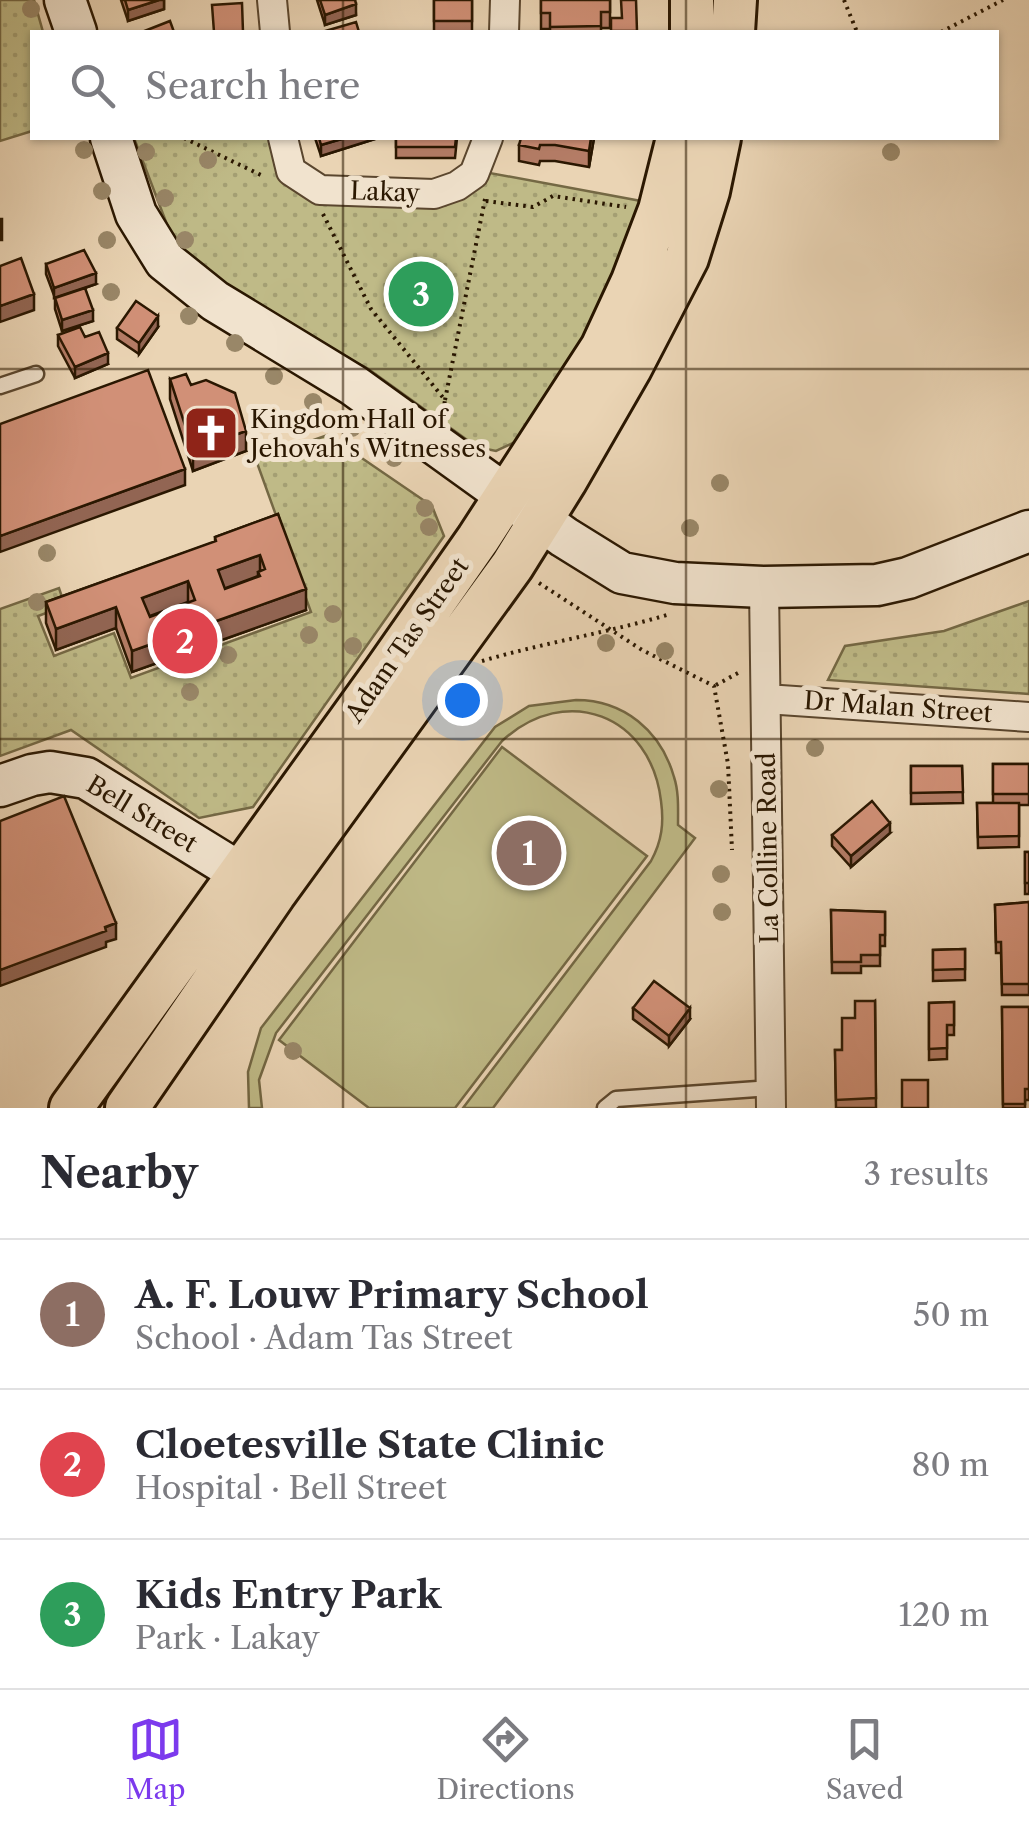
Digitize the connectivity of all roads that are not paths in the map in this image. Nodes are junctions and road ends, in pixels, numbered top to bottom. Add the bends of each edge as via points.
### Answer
1 (65, 0) edge
2 (272, 0) edge
3 (505, 0) edge
4 (692, 0) edge
5 (735, 0) edge
6 (75, 30) edge
7 (274, 30) edge
8 (504, 30) edge
9 (692, 30) edge
10 (733, 30) edge
11 (112, 140) edge
12 (284, 140) edge
13 (487, 140) edge
14 (678, 140) edge
15 (720, 140) edge
16 (36, 374) dead end
17 (0, 386) edge
18 (505, 495) junction
19 (541, 519) junction
20 (1029, 530) edge
21 (764, 587) junction
22 (766, 699) junction
23 (1029, 717) edge
24 (0, 786) edge
25 (257, 883) junction
26 (771, 1098) edge
27 (71, 1108) edge
28 (127, 1108) edge
29 (606, 1108) edge

1 - 6 street
2 - 7 street
3 - 8 street
4 - 9 main road
5 - 10 main road
11 - 18 street via 136,214 164,260 214,302 353,385
12 - 13 street, Lakay via 291,171 320,190 434,194 474,174
14 - 18 main road, Adam Tas Street via 660,210 602,348
15 - 19 main road, Adam Tas Street via 687,258
16 - 17 lane
18 - 19 street
18 - 25 main road, Adam Tas Street via 385,672
19 - 21 street via 622,573
19 - 25 main road, Adam Tas Street via 512,566
20 - 21 street via 877,585
21 - 22 street, La Colline Road
22 - 23 street, Dr Malan Street
22 - 26 street, La Colline Road
24 - 25 street, Bell Street via 50,772 86,778
25 - 27 main road, Adam Tas Street
25 - 28 main road, Adam Tas Street
26 - 29 lane via 616,1099

